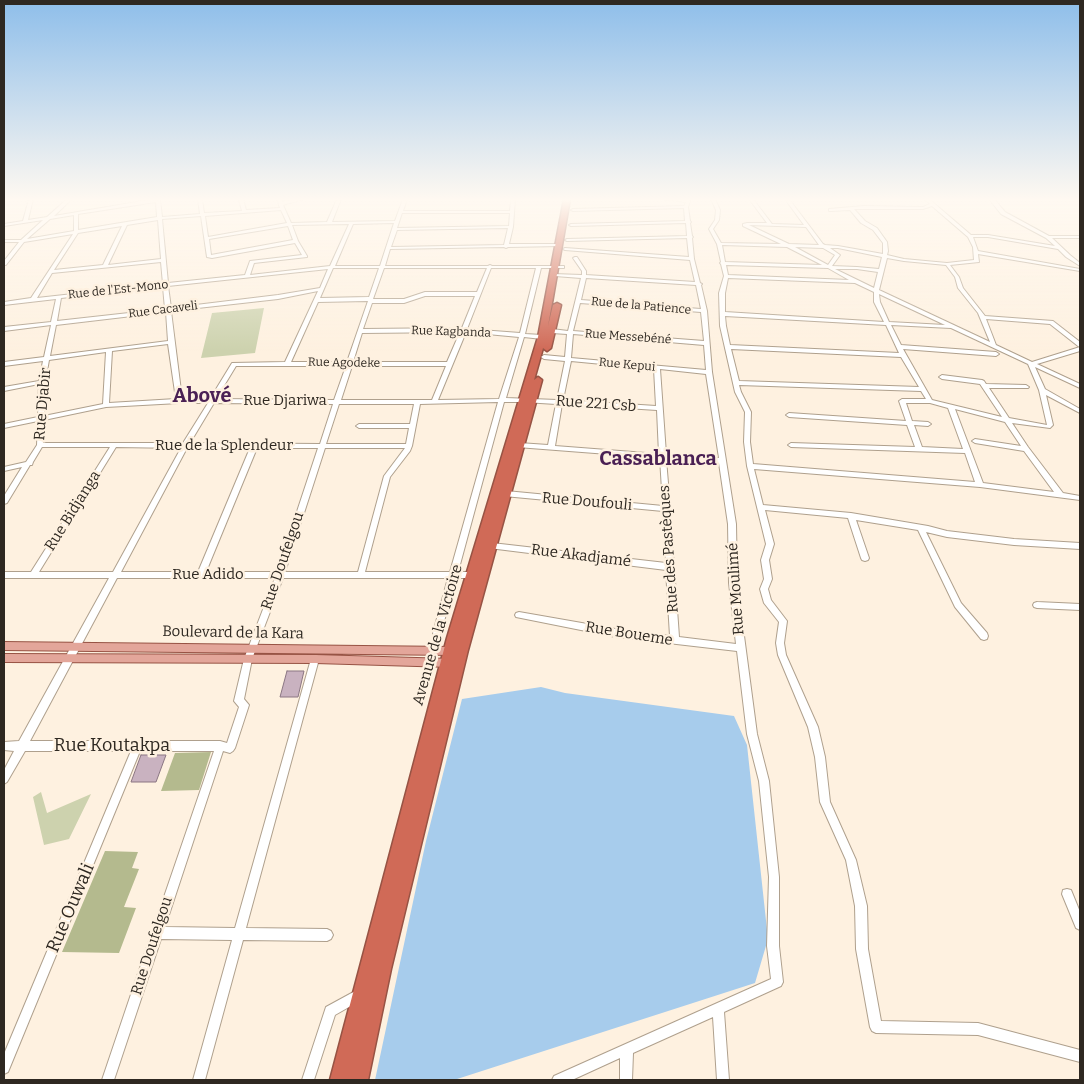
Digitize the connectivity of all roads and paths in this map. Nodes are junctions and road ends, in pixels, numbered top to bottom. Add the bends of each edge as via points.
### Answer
1 (1062, 249) edge
2 (15, 250) edge
3 (65, 250) edge
4 (113, 250) edge
5 (163, 250) edge
6 (209, 250) edge
7 (251, 250) edge
8 (301, 250) edge
9 (339, 250) edge
10 (387, 250) edge
11 (562, 250) edge
12 (590, 250) edge
13 (692, 250) edge
14 (720, 250) edge
15 (796, 250) edge
16 (827, 250) edge
17 (855, 250) edge
18 (885, 250) edge
19 (975, 252) joint
20 (885, 256) junction
21 (575, 258) dead end
22 (692, 259) junction
23 (164, 260) junction
24 (722, 263) junction
25 (4, 264) edge
26 (947, 264) junction
27 (1080, 265) edge
28 (332, 266) junction
29 (382, 266) junction
30 (490, 266) junction
31 (104, 267) junction
32 (539, 267) junction
33 (829, 267) junction
34 (1080, 270) edge
35 (559, 271) junction
36 (881, 271) junction
37 (51, 272) junction
38 (247, 275) junction
39 (584, 276) junction
40 (726, 276) junction
41 (856, 282) junction
42 (699, 284) junction
43 (165, 285) junction
44 (321, 290) junction
45 (876, 291) junction
46 (479, 294) junction
47 (59, 297) junction
48 (33, 300) junction
49 (316, 300) junction
50 (370, 300) junction
51 (578, 301) junction
52 (4, 303) edge
53 (167, 310) junction
54 (704, 311) junction
55 (724, 314) junction
56 (983, 317) junction
57 (53, 323) junction
58 (888, 324) junction
59 (954, 327) junction
60 (4, 329) edge
61 (464, 330) junction
62 (360, 331) junction
63 (570, 333) junction
64 (547, 334) junction
65 (522, 336) junction
66 (170, 342) junction
67 (705, 343) junction
68 (1080, 345) edge
69 (994, 346) junction
70 (730, 347) junction
71 (900, 347) junction
72 (1080, 349) edge
73 (109, 350) junction
74 (996, 354) dead end
75 (903, 355) junction
76 (544, 357) junction
77 (46, 359) junction
78 (568, 360) junction
79 (288, 363) junction
80 (350, 363) junction
81 (4, 364) edge
82 (450, 364) junction
83 (1032, 364) junction
84 (657, 368) junction
85 (709, 372) junction
86 (942, 377) dead end
87 (42, 382) junction
88 (737, 383) junction
89 (984, 386) junction
90 (1080, 386) edge
91 (1026, 387) dead end
92 (4, 389) edge
93 (924, 389) junction
94 (1042, 390) junction
95 (502, 400) junction
96 (528, 400) junction
97 (179, 401) junction
98 (212, 401) junction
99 (930, 401) junction
100 (336, 402) junction
101 (417, 402) junction
102 (434, 402) junction
103 (561, 402) junction
104 (106, 404) junction
105 (951, 406) junction
106 (660, 408) junction
107 (1080, 411) edge
108 (789, 415) dead end
109 (39, 418) junction
110 (1006, 420) junction
111 (909, 422) junction
112 (928, 424) dead end
113 (4, 426) edge
114 (359, 426) dead end
115 (413, 426) junction
116 (975, 441) dead end
117 (791, 444) dead end
118 (519, 445) junction
119 (40, 446) junction
120 (114, 446) junction
121 (185, 446) junction
122 (254, 446) junction
123 (409, 446) junction
124 (322, 447) junction
125 (552, 447) junction
126 (918, 449) junction
127 (1026, 449) junction
128 (967, 451) junction
129 (663, 457) junction
130 (723, 461) junction
131 (30, 463) junction
132 (750, 466) junction
133 (4, 470) edge
134 (980, 486) junction
135 (506, 494) junction
136 (1061, 496) junction
137 (1080, 498) edge
138 (4, 501) edge
139 (761, 507) junction
140 (668, 509) junction
141 (851, 516) junction
142 (921, 528) junction
143 (492, 546) junction
144 (1080, 546) edge
145 (865, 558) dead end
146 (671, 567) junction
147 (361, 574) junction
148 (454, 574) junction
149 (4, 575) edge
150 (33, 575) junction
151 (115, 575) junction
152 (200, 575) junction
153 (280, 575) junction
154 (472, 575) junction
155 (1037, 605) dead end
156 (1080, 607) edge
157 (518, 615) dead end
158 (437, 633) dead end
159 (984, 636) dead end
160 (675, 641) junction
161 (4, 646) edge
162 (76, 646) junction
163 (252, 648) junction
164 (741, 648) junction
165 (455, 657) junction
166 (4, 658) edge
167 (70, 658) junction
168 (248, 659) junction
169 (316, 659) junction
170 (4, 746) edge
171 (22, 746) junction
172 (220, 746) junction
173 (137, 747) junction
174 (4, 779) edge
175 (1067, 894) dead end
176 (1080, 924) edge
177 (156, 933) junction
178 (240, 933) junction
179 (327, 935) dead end
180 (360, 994) junction
181 (718, 1008) junction
182 (627, 1049) junction
183 (1080, 1056) edge
184 (4, 1068) edge
185 (108, 1080) edge
186 (199, 1080) edge
187 (308, 1080) edge
188 (339, 1080) edge
189 (358, 1080) edge
190 (558, 1080) edge
191 (626, 1080) edge
192 (723, 1080) edge

1 - 27 street
2 - 25 street
3 - 37 street
4 - 31 street
5 - 23 street
6 - 7 street via 212,257
8 - 38 street via 304,258 252,262
9 - 28 street
10 - 29 street, Rue Doufelgou
11 - 35 highway, Avenue de la Victoire
12 - 22 street
13 - 22 street, Rue Moulimé
14 - 24 street
15 - 33 street
16 - 33 street via 838,256
17 - 20 street
18 - 20 street
19 - 26 street via 977,261
19 - 34 street
20 - 26 street
20 - 36 street
21 - 39 street
22 - 42 street, Rue Moulimé
23 - 31 street
23 - 43 street
24 - 33 street
24 - 40 street
26 - 56 street
28 - 29 street, Rue de l'Est-Mono
28 - 38 street, Rue de l'Est-Mono
28 - 44 street
29 - 30 street, Rue de l'Est-Mono
29 - 50 street, Rue Doufelgou
30 - 32 street, Rue de l'Est-Mono
30 - 46 street
31 - 37 street
32 - 35 street, Rue de l'Est-Mono
32 - 65 street
33 - 36 street
33 - 41 street
35 - 39 street, Rue de l'Est-Mono
35 - 64 highway, Avenue de la Victoire
36 - 45 street
37 - 48 street
38 - 43 street, Rue de l'Est-Mono
39 - 42 street, Rue de l'Est-Mono
39 - 51 street
40 - 41 street
40 - 55 street via 722,293
41 - 45 street
42 - 54 street, Rue Moulimé
43 - 47 street, Rue de l'Est-Mono
43 - 53 street
44 - 49 street
44 - 53 street, Rue Cacaveli
45 - 58 street
45 - 59 street
46 - 50 street via 425,294 404,301
46 - 61 street
47 - 48 street, Rue de l'Est-Mono
47 - 57 street, Rue Djabir
48 - 52 street, Rue de l'Est-Mono
49 - 50 street
49 - 79 street
50 - 62 street, Rue Doufelgou
51 - 54 street, Rue de la Patience
51 - 63 street
53 - 57 street, Rue Cacaveli
53 - 66 street
54 - 67 street, Rue Moulimé
55 - 58 street
55 - 70 street via 723,326
56 - 68 street via 1052,322
56 - 69 street
57 - 60 street, Rue Cacaveli
57 - 77 street, Rue Djabir
58 - 59 street
58 - 71 street
59 - 69 street
61 - 62 street, Rue Kagbanda
61 - 65 street, Rue Kagbanda
61 - 82 street
62 - 80 street, Rue Doufelgou
63 - 64 street, Rue Messebéné
63 - 67 street, Rue Messebéné
63 - 78 street
64 - 65 street, Rue Kagbanda
64 - 76 highway, Avenue de la Victoire
64 - 96 highway, Avenue de la Victoire
65 - 95 street
66 - 73 street
66 - 97 street
67 - 85 street, Rue Moulimé
69 - 83 street
70 - 75 street
70 - 88 street via 730,365
71 - 74 street
71 - 75 street
72 - 83 street
73 - 77 street
73 - 104 street
75 - 93 street
76 - 78 street, Rue Kepui
76 - 96 highway, Avenue de la Victoire
77 - 81 street
77 - 87 street, Rue Djabir
78 - 84 street, Rue Kepui
78 - 103 street
79 - 80 street, Rue Agodeke
79 - 98 street, Rue Agodeke via 234,364
80 - 82 street, Rue Agodeke
80 - 100 street, Rue Doufelgou
82 - 102 street
83 - 90 street
83 - 94 street
84 - 85 street, Rue Kepui
84 - 106 street, Rue des Pastèques
85 - 130 street, Rue Moulimé
86 - 89 street via 979,380
87 - 92 street
87 - 109 street, Rue Djabir
88 - 93 street
88 - 132 street via 748,412
89 - 91 street
89 - 110 street
93 - 99 street
94 - 107 street
94 - 110 street via 1050,425 1043,427
95 - 96 street, Rue Djariwa
95 - 102 street, Rue Djariwa
95 - 148 street
96 - 103 street, Rue 221 Csb
96 - 118 highway, Avenue de la Victoire
96 - 154 highway, Avenue de la Victoire
97 - 98 street, Rue Djariwa
97 - 104 street, Rue Djariwa
98 - 100 street, Rue Djariwa
98 - 121 street
99 - 105 street
99 - 111 street via 902,401
100 - 101 street, Rue Djariwa
100 - 124 street, Rue Doufelgou
101 - 102 street, Rue Djariwa
101 - 115 street
103 - 106 street, Rue 221 Csb
103 - 125 street
104 - 109 street, Rue Djariwa
105 - 110 street
105 - 128 street
106 - 129 street, Rue des Pastèques
108 - 111 street
109 - 113 street, Rue Djariwa
109 - 119 street, Rue Djabir
110 - 127 street
111 - 112 street
111 - 126 street
114 - 115 street
115 - 123 street
116 - 127 street
117 - 126 street
118 - 125 street
118 - 135 highway, Avenue de la Victoire
119 - 120 street, Rue de la Splendeur
119 - 131 street, Rue Djabir
120 - 121 street, Rue de la Splendeur
120 - 150 street, Rue Bidjanga
121 - 122 street, Rue de la Splendeur
121 - 151 street
122 - 124 street, Rue de la Splendeur
122 - 152 street
123 - 124 street, Rue de la Splendeur
123 - 147 street via 387,476
124 - 153 street, Rue Doufelgou
125 - 129 street
126 - 128 street
127 - 136 street
128 - 134 street
129 - 130 street
129 - 140 street, Rue des Pastèques
130 - 164 street, Rue Moulimé via 732,524 733,583
131 - 133 street
131 - 138 street, Rue Djabir
132 - 134 street
132 - 139 street
134 - 136 street
135 - 140 street, Rue Doufouli
135 - 143 highway, Avenue de la Victoire
136 - 137 street
139 - 141 street
139 - 183 street via 770,544 765,560 768,579 764,589 767,601 783,621 782,655 814,727 825,802 851,860 861,906 862,948 876,1026 978,1029
140 - 146 street, Rue des Pastèques
141 - 142 street
141 - 145 street
142 - 144 street via 1014,542
142 - 159 street via 958,605
143 - 146 street, Rue Akadjamé
143 - 165 highway, Avenue de la Victoire
146 - 160 street, Rue des Pastèques
147 - 148 street, Rue Adido
147 - 153 street, Rue Adido
148 - 154 street, Rue Adido
148 - 158 street
149 - 150 street, Rue Adido
150 - 151 street, Rue Adido
151 - 152 street, Rue Adido
151 - 162 street
152 - 153 street, Rue Adido
153 - 163 street, Rue Doufelgou
154 - 165 highway, Avenue de la Victoire
155 - 156 street
157 - 160 street, Rue Boueme
160 - 164 street, Rue Boueme
161 - 162 main road, Boulevard de la Kara
162 - 163 main road, Boulevard de la Kara
162 - 167 street
163 - 165 main road, Boulevard de la Kara
163 - 168 street, Rue Doufelgou
164 - 181 street, Rue Moulimé via 752,734 764,781 774,877 773,946 777,982
165 - 169 main road, Boulevard de la Kara
165 - 180 highway, Avenue de la Victoire
165 - 189 highway, Avenue de la Victoire
166 - 167 main road, Boulevard de la Kara
167 - 168 main road, Boulevard de la Kara
167 - 171 street
168 - 169 main road, Boulevard de la Kara
168 - 172 street, Rue Doufelgou via 239,702 244,705 230,748
169 - 178 street
170 - 171 street, Rue Koutakpa
171 - 173 street, Rue Koutakpa
171 - 174 street
172 - 173 street, Rue Koutakpa
172 - 177 street, Rue Doufelgou
173 - 184 street, Rue Ouwali
175 - 176 street
177 - 178 street
177 - 185 street, Rue Doufelgou
178 - 179 street
178 - 186 street
180 - 187 street via 330,1011
180 - 188 highway, Avenue de la Victoire
181 - 182 street
181 - 192 street
182 - 190 street
182 - 191 street

